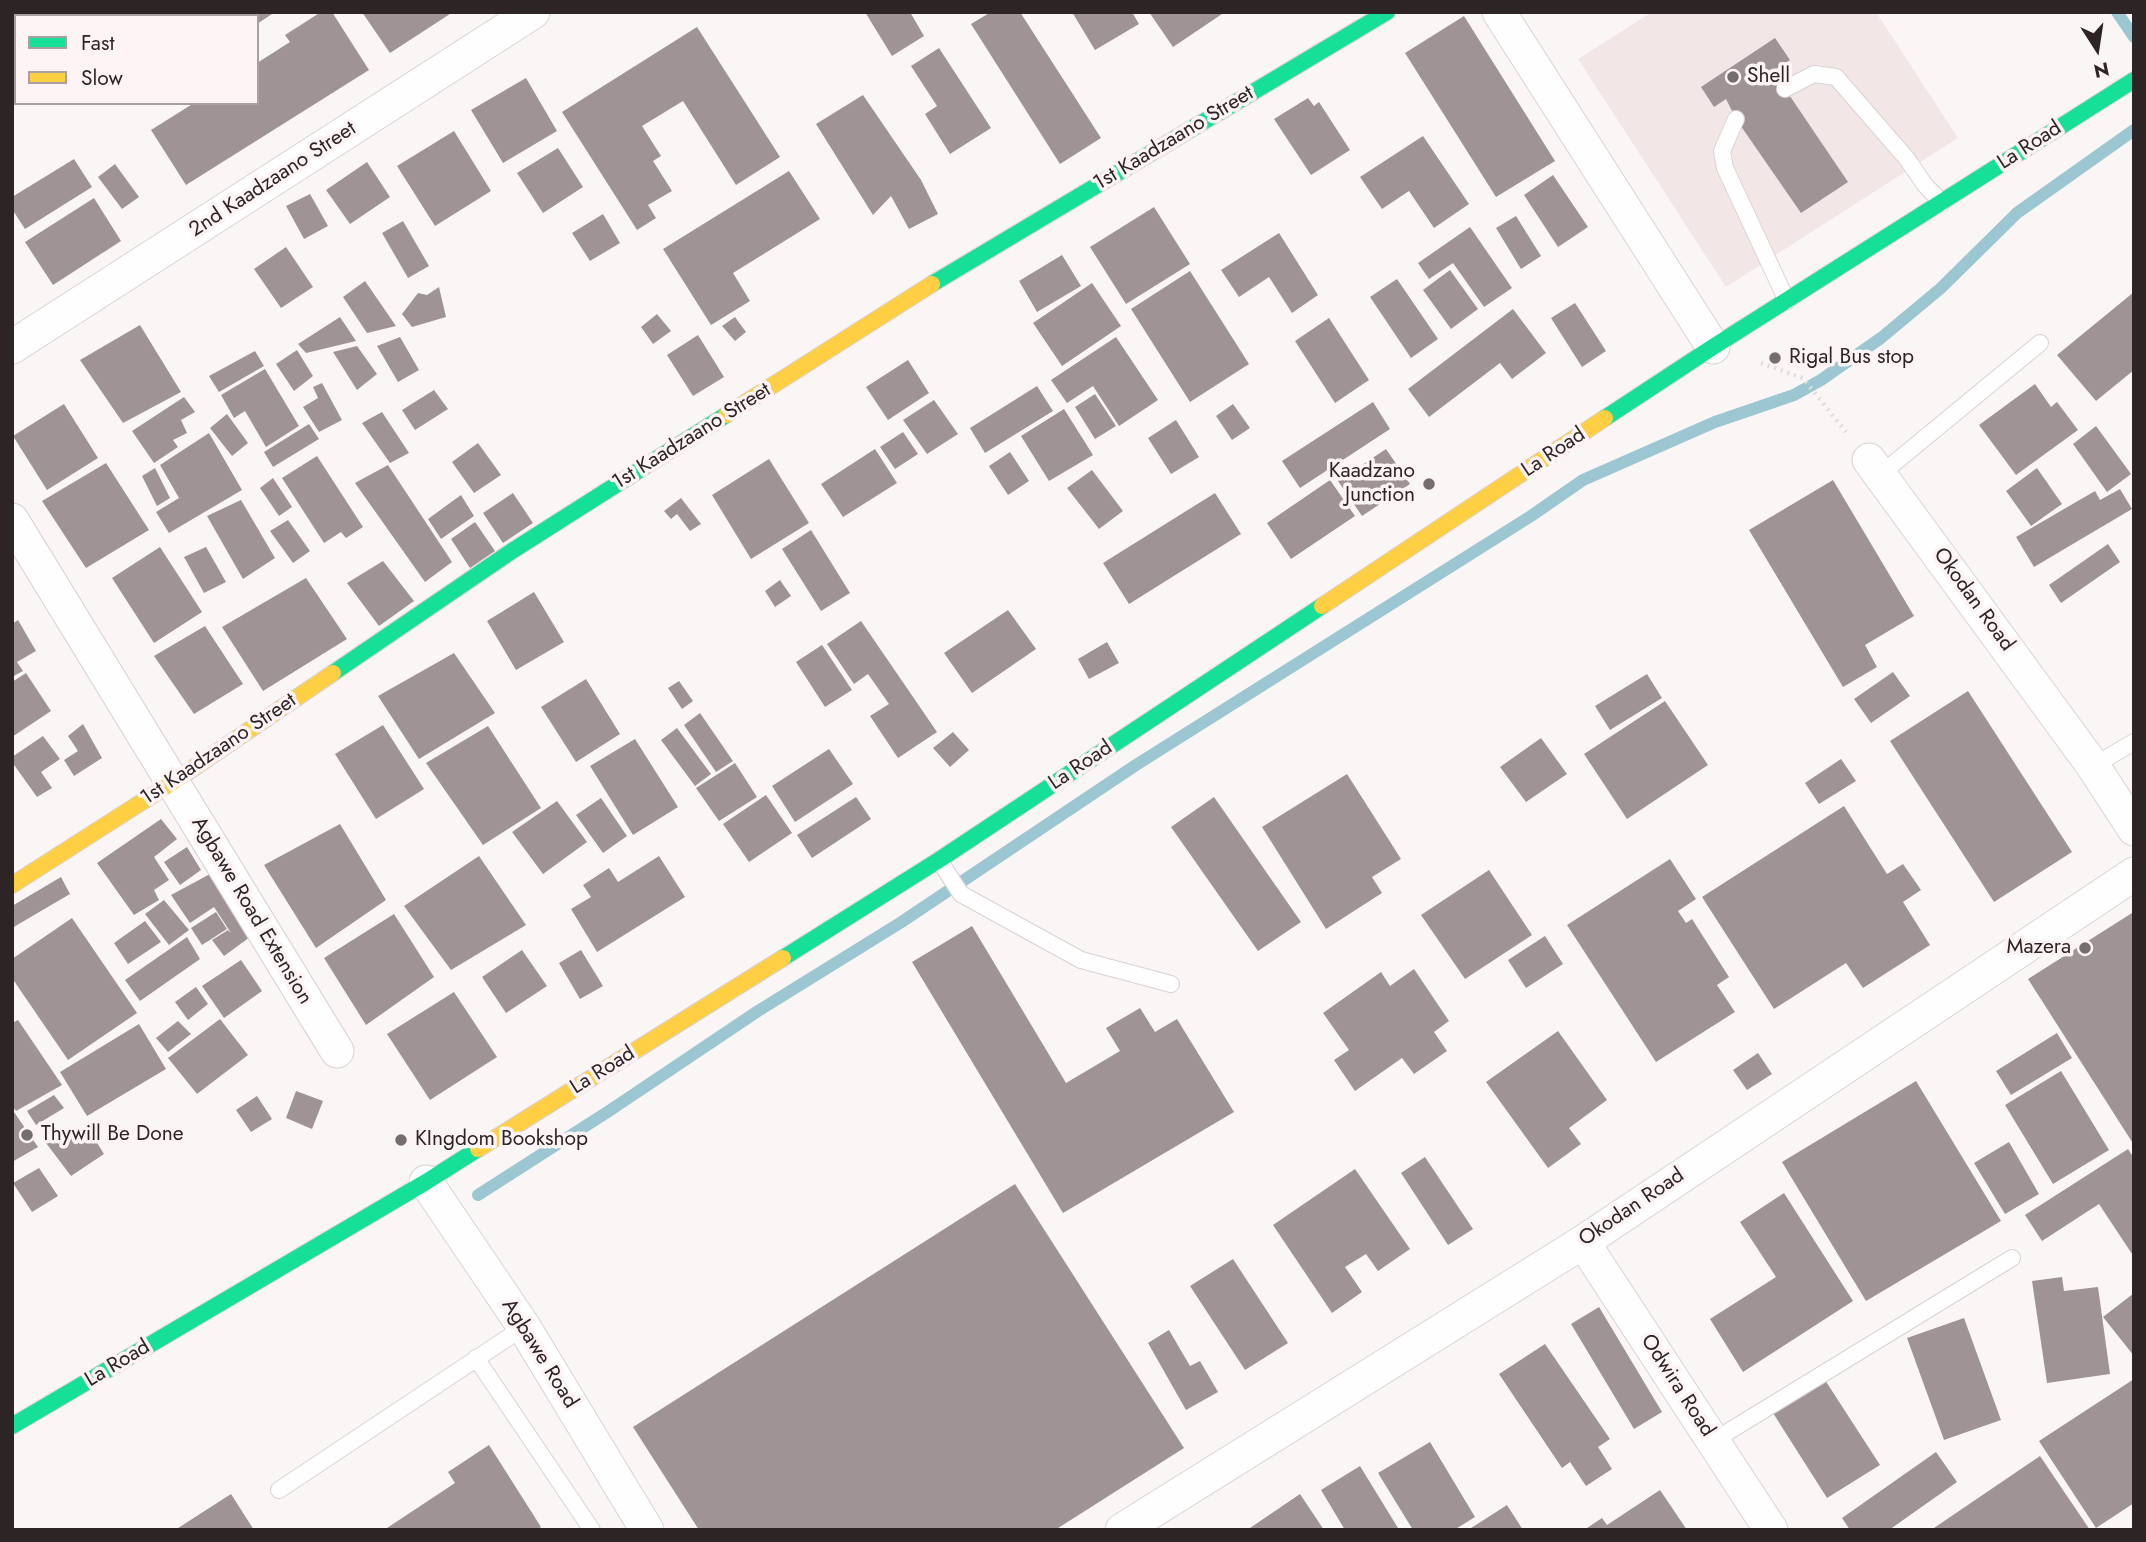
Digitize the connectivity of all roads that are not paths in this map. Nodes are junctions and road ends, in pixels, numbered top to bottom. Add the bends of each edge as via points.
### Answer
1 (533, 12) edge
2 (1387, 12) edge
3 (1499, 12) edge
4 (2134, 80) edge
5 (1785, 89) dead end
6 (1736, 119) dead end
7 (1942, 203) junction
8 (1787, 301) junction
9 (2040, 343) dead end
10 (12, 347) edge
11 (1713, 347) junction
12 (1875, 467) joint
13 (12, 520) edge
14 (2134, 742) edge
15 (2093, 766) junction
16 (173, 782) junction
17 (2134, 829) edge
18 (939, 860) junction
19 (2134, 874) edge
20 (12, 886) edge
21 (1171, 984) dead end
22 (337, 1051) dead end
23 (426, 1182) junction
24 (1583, 1242) junction
25 (2012, 1258) dead end
26 (524, 1326) junction
27 (476, 1359) junction
28 (12, 1426) edge
29 (1713, 1441) junction
30 (279, 1490) dead end
31 (636, 1526) edge
32 (592, 1530) edge
33 (1122, 1530) edge
34 (1771, 1530) edge

1 - 10 street, 2nd Kaadzaano Street
2 - 16 main road, 1st Kaadzaano Street via 839,343 512,551
3 - 11 street
4 - 7 main road, La Road
5 - 7 lane via 1814,74 1836,77
6 - 8 lane via 1722,151 1725,168
7 - 8 main road, La Road
8 - 11 main road, La Road
9 - 12 lane
11 - 18 main road, La Road
12 - 15 street, Okodan Road
13 - 16 street, Agbawe Road Extension
14 - 15 lane
15 - 17 street, Okodan Road
16 - 20 main road, 1st Kaadzaano Street
16 - 22 street, Agbawe Road Extension
18 - 21 lane via 957,888 1081,960
18 - 23 main road, La Road
19 - 24 street, Okodan Road
23 - 26 street, Agbawe Road
23 - 28 main road, La Road
24 - 29 street, Odwira Road
24 - 33 street, Okodan Road
25 - 29 lane
26 - 27 lane
26 - 31 street, Agbawe Road
27 - 30 lane
27 - 32 lane
29 - 34 street, Odwira Road

